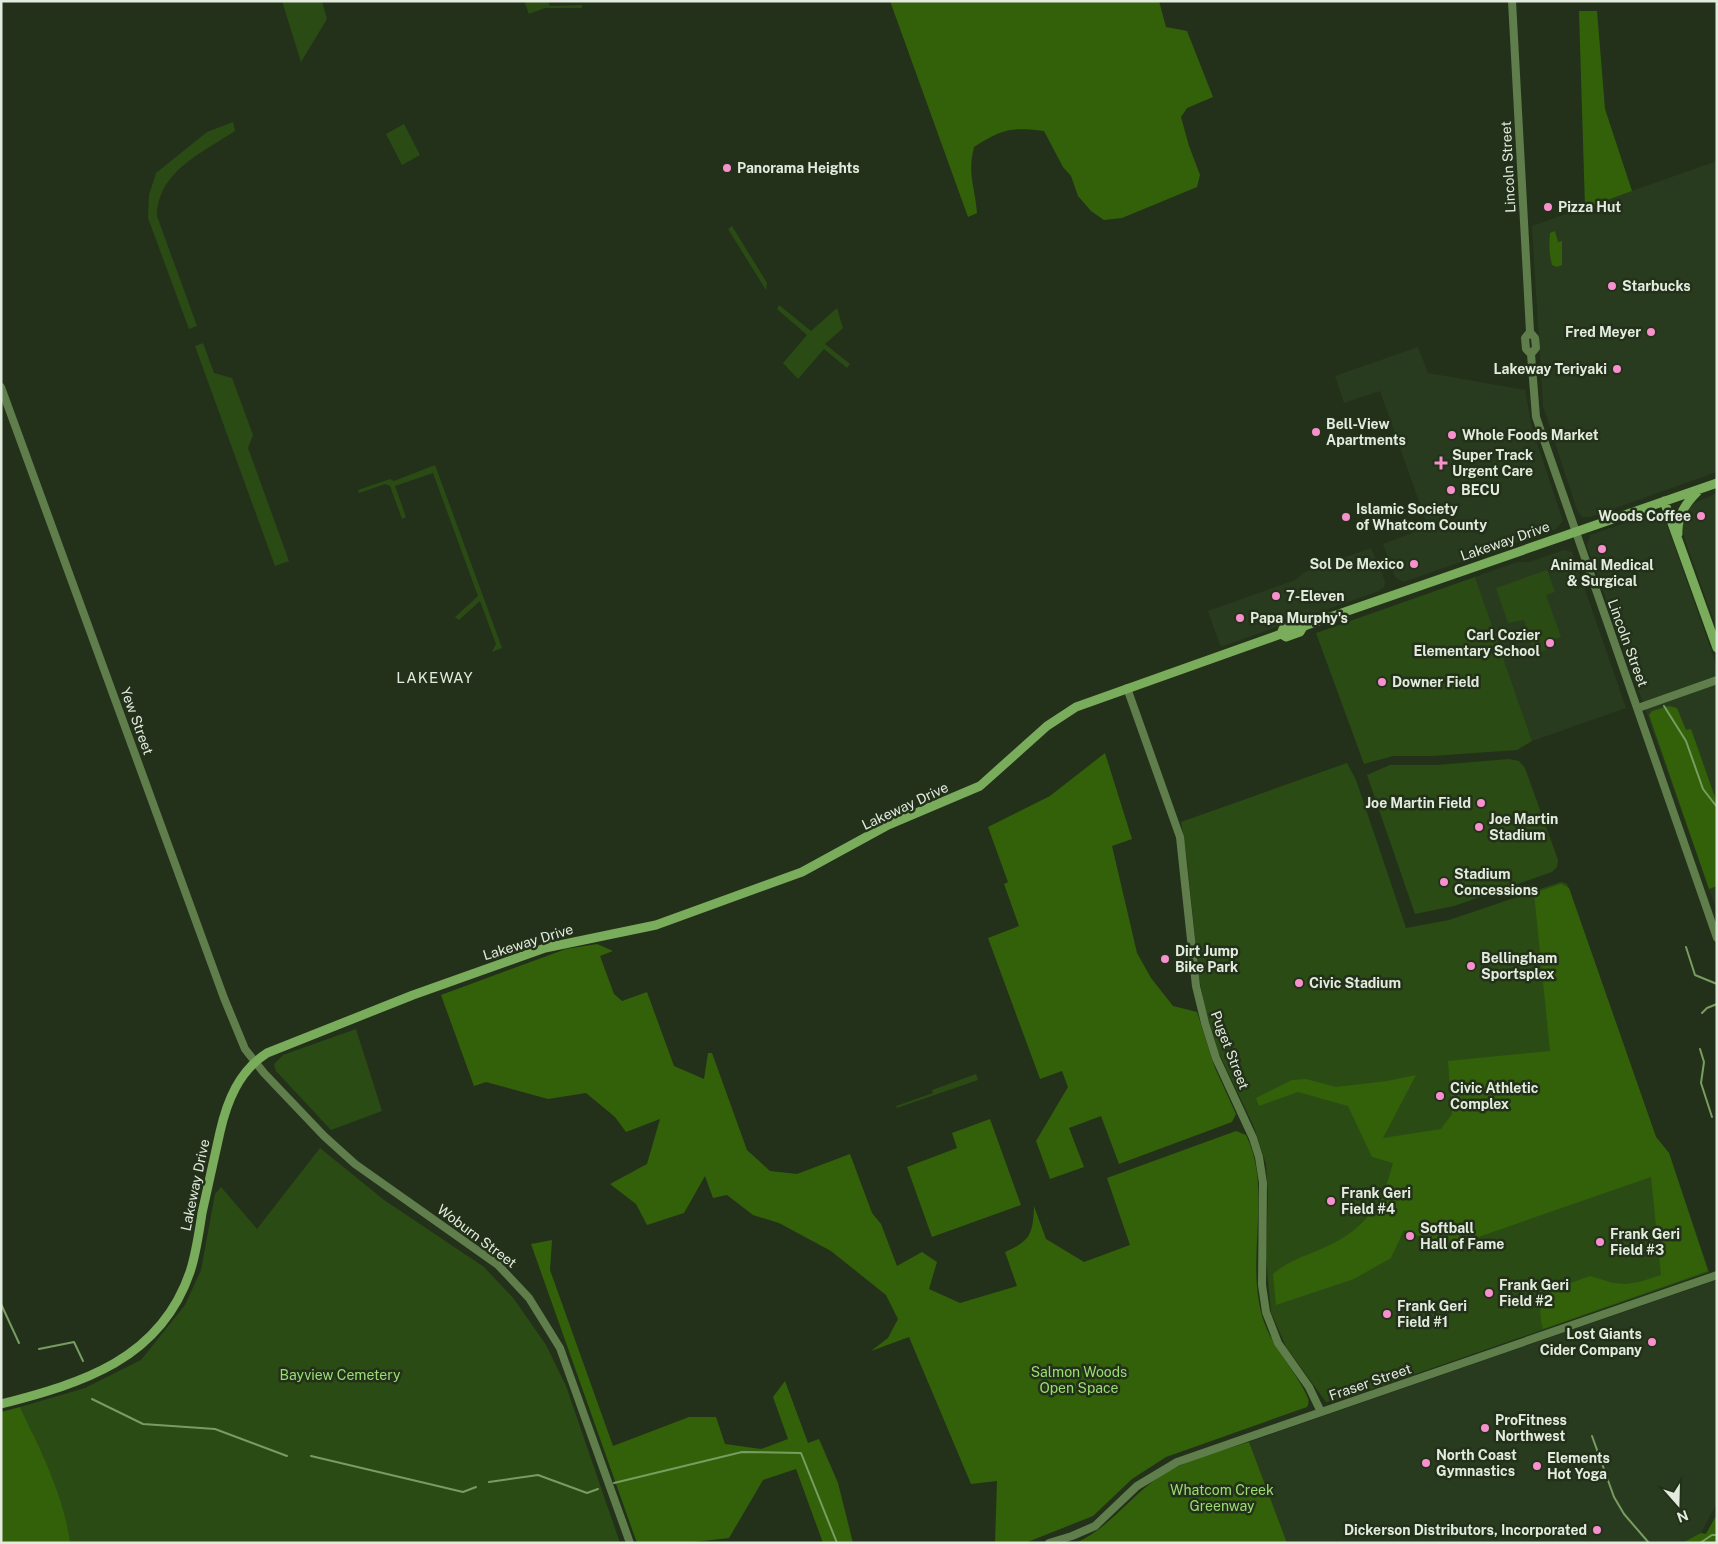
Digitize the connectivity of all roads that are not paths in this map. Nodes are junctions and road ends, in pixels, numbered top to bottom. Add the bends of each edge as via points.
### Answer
1 (1512, 1) edge
2 (1, 387) edge
3 (1717, 483) edge
4 (1700, 488) junction
5 (1664, 501) junction
6 (1575, 531) junction
7 (1679, 541) junction
8 (1717, 648) edge
9 (1717, 680) edge
10 (1127, 688) junction
11 (1638, 708) junction
12 (1717, 938) edge
13 (254, 1061) junction
14 (1717, 1275) edge
15 (1, 1404) edge
16 (1321, 1412) junction
17 (630, 1543) edge
18 (1049, 1543) edge

1 - 6 street, Lincoln Street via 1530,332 1525,338 1526,349 1531,354 1536,417
2 - 13 street, Yew Street via 224,998 245,1049
3 - 4 main road, Lakeway Drive
4 - 5 main road, Lakeway Drive
4 - 7 main road via 1680,517
5 - 6 main road, Lakeway Drive
5 - 7 main road
6 - 10 main road, Lakeway Drive via 1303,626 1300,632 1286,637 1281,634
6 - 11 street, Lincoln Street
7 - 8 main road
9 - 11 street
10 - 13 main road, Lakeway Drive via 1079,706 1058,718 974,790 888,826 809,870 656,925 562,943 528,954 342,1022
10 - 16 street, Puget Street via 1180,837 1196,986 1205,1023 1216,1058 1259,1157 1263,1183 1262,1285 1266,1312 1278,1343 1309,1387
11 - 12 street, Lincoln Street
13 - 15 main road, Lakeway Drive via 226,1106 191,1270 169,1313 137,1350 104,1371 75,1383
13 - 17 street, Woburn Street via 324,1136 355,1164 498,1265 529,1298 560,1348
14 - 16 street, Fraser Street
16 - 18 street, Fraser Street via 1163,1468 1138,1486 1095,1526

